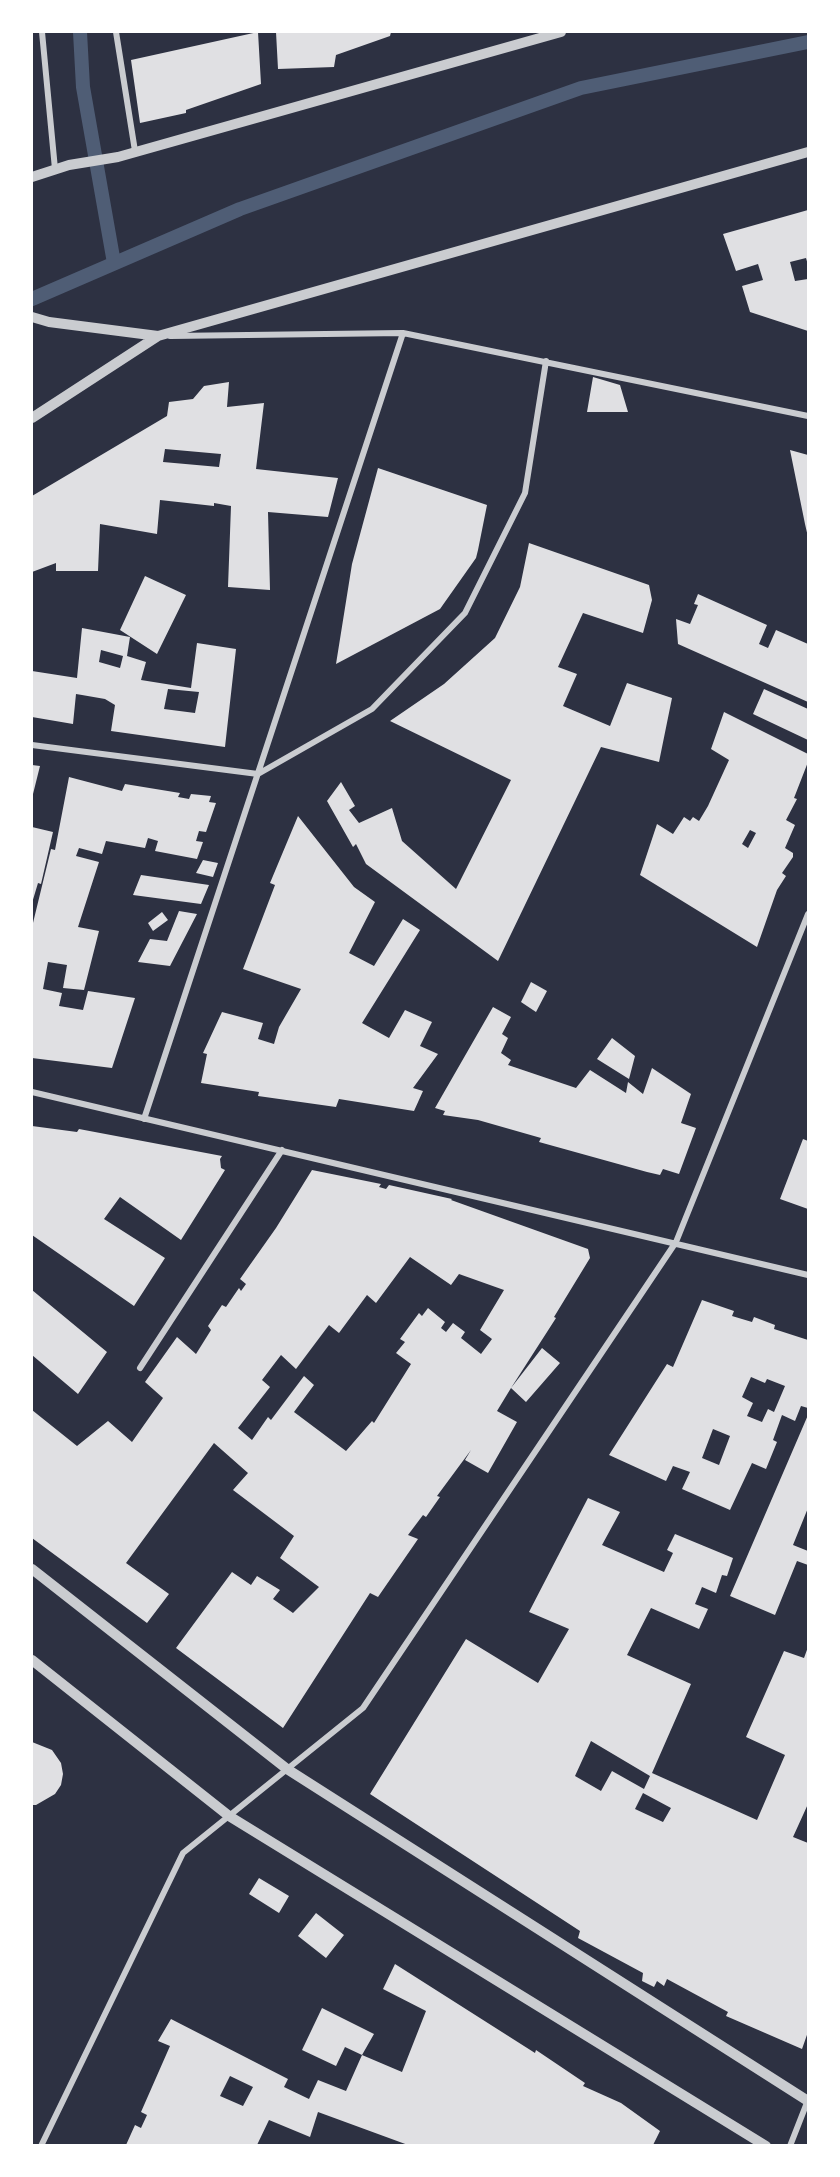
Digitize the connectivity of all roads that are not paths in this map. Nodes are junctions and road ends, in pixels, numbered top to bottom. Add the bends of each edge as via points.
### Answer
1 (42, 32) edge
2 (117, 32) edge
3 (561, 32) edge
4 (135, 151) junction
5 (808, 152) edge
6 (55, 169) junction
7 (32, 177) edge
8 (32, 317) edge
9 (403, 333) junction
10 (158, 336) junction
11 (546, 361) junction
12 (808, 417) edge
13 (32, 418) edge
14 (32, 746) edge
15 (258, 774) junction
16 (808, 914) edge
17 (32, 1092) edge
18 (144, 1119) junction
19 (282, 1150) junction
20 (676, 1242) junction
21 (808, 1275) edge
22 (140, 1368) dead end
23 (32, 1569) edge
24 (32, 1660) edge
25 (287, 1769) junction
26 (229, 1816) junction
27 (808, 2100) edge
28 (40, 2145) edge
29 (766, 2145) edge
30 (790, 2145) edge

1 - 6 street
2 - 4 street
3 - 4 street
4 - 6 street
5 - 10 street
6 - 7 street
8 - 10 street
9 - 10 street
9 - 11 street
9 - 15 street
10 - 13 street
11 - 12 street
11 - 15 street via 525,493 465,613 372,709
14 - 15 street
15 - 18 street
16 - 20 street
17 - 18 street
18 - 19 street
19 - 20 street
19 - 22 street
20 - 21 street
20 - 25 street via 363,1708
23 - 25 street
24 - 26 street
25 - 26 street
25 - 27 street
26 - 28 street via 183,1853
26 - 29 street
27 - 30 street

